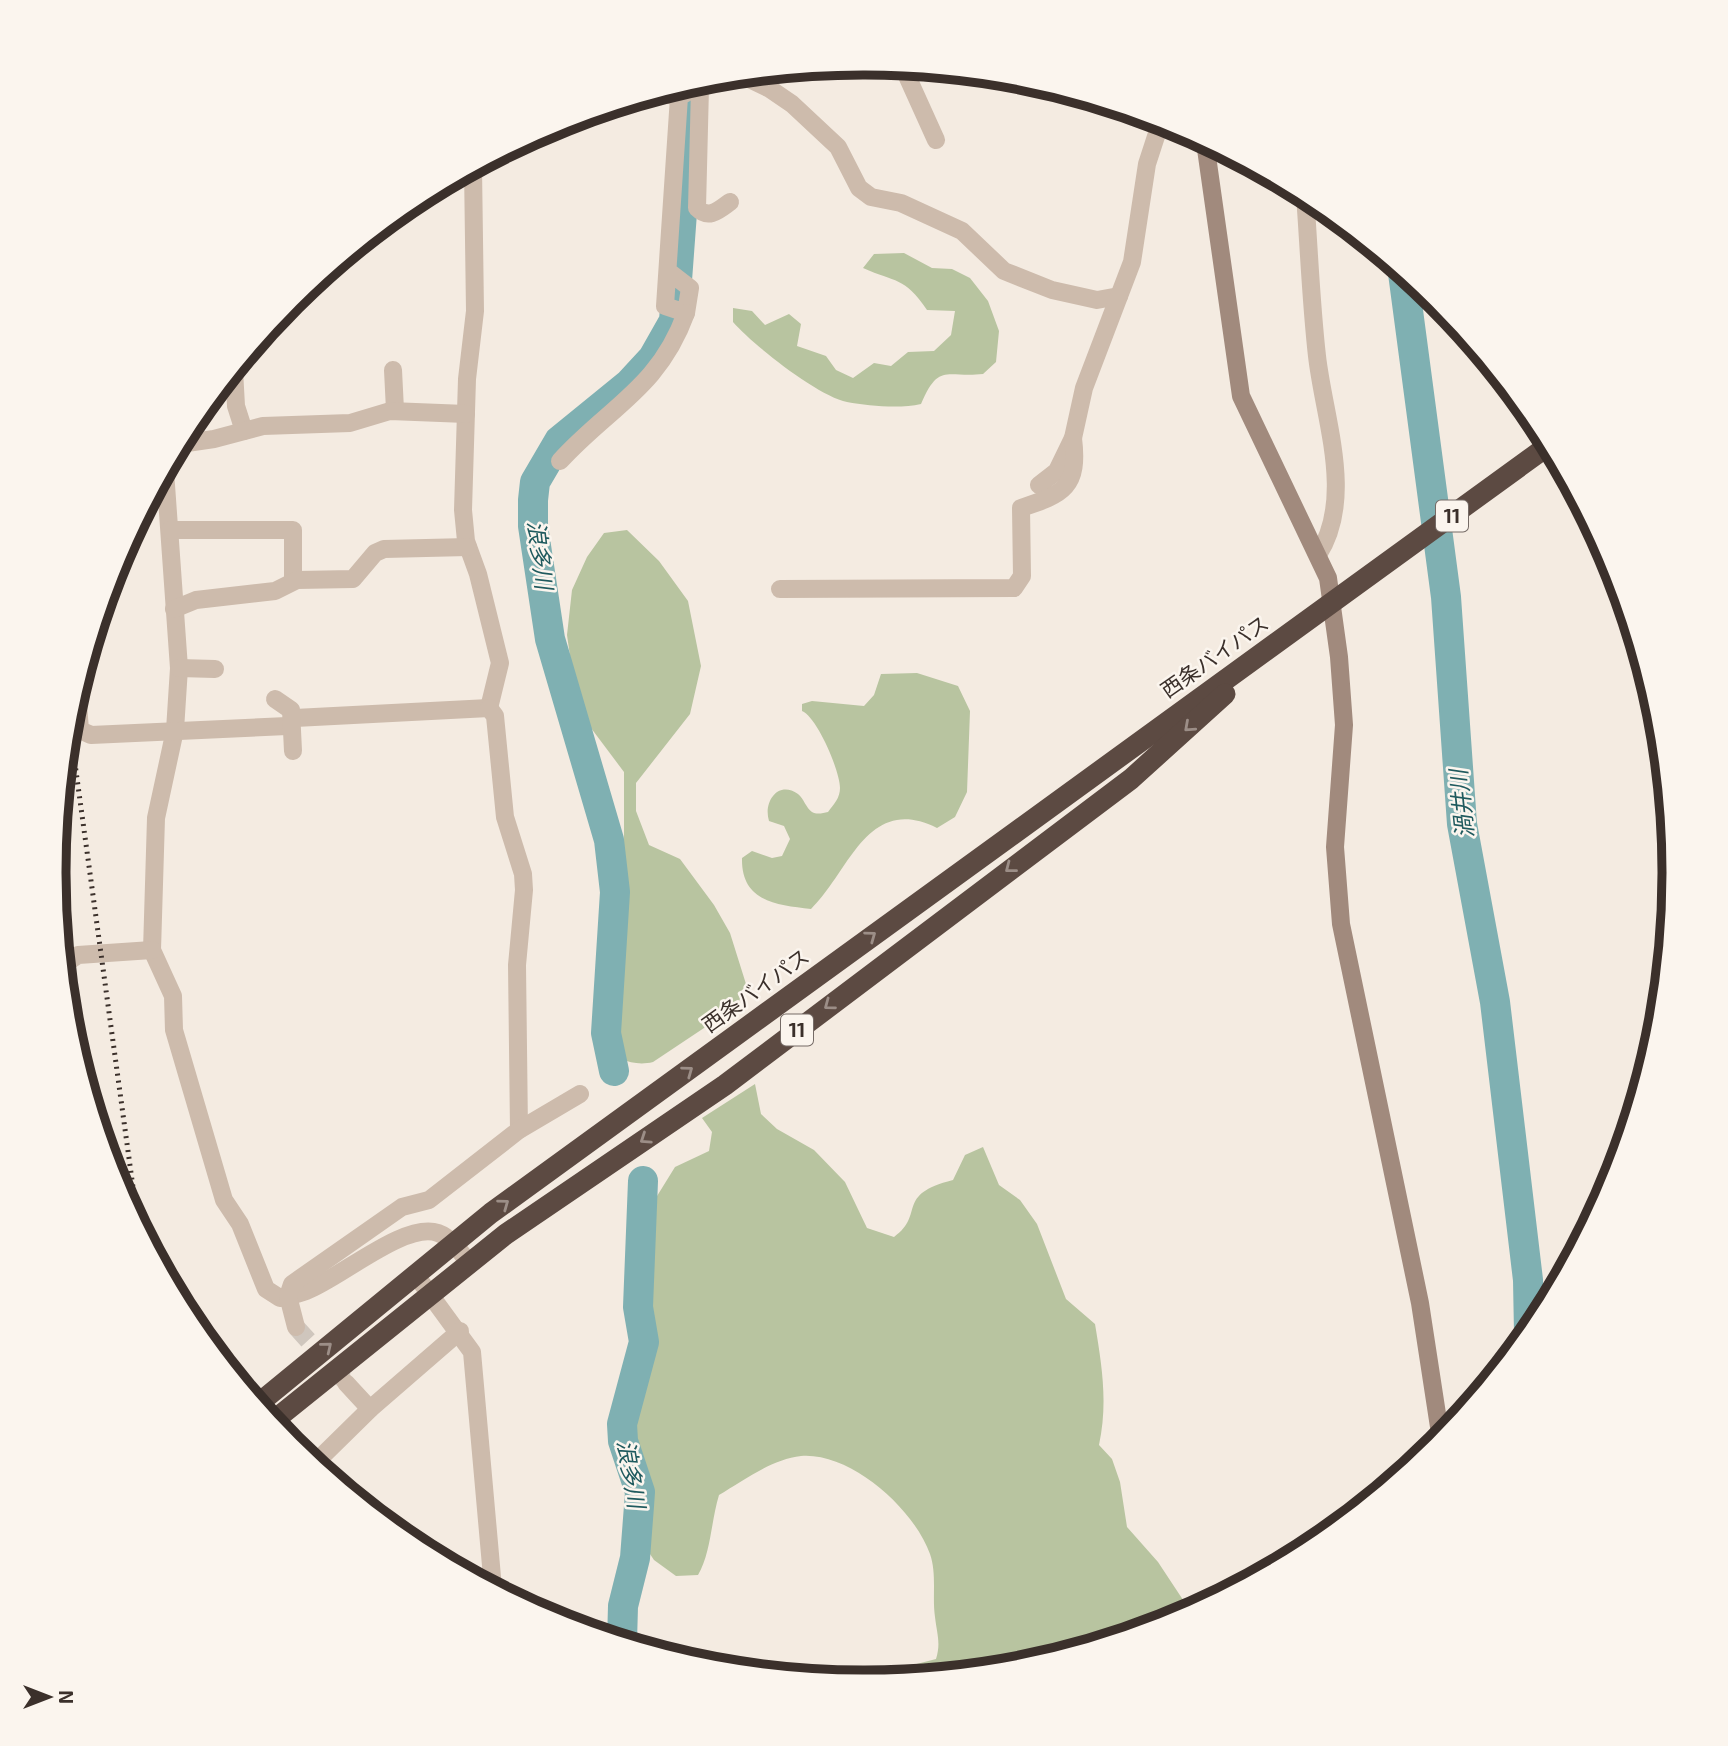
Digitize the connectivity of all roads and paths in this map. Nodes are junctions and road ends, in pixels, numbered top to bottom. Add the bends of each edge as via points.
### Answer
1 (907, 77) edge
2 (757, 83) edge
3 (694, 94) edge
4 (695, 94) edge
5 (1157, 132) edge
6 (936, 140) dead end
7 (1207, 153) edge
8 (473, 178) edge
9 (730, 202) dead end
10 (1306, 209) edge
11 (1119, 296) junction
12 (393, 370) dead end
13 (235, 383) edge
14 (394, 410) junction
15 (466, 414) junction
16 (244, 431) junction
17 (1073, 438) junction
18 (194, 441) edge
19 (1541, 451) edge
20 (560, 461) dead end
21 (1039, 485) dead end
22 (164, 491) edge
23 (170, 530) junction
24 (468, 547) junction
25 (1318, 555) junction
26 (293, 580) junction
27 (780, 589) dead end
28 (1333, 603) junction
29 (174, 609) junction
30 (1294, 632) junction
31 (179, 668) junction
32 (215, 668) dead end
33 (275, 699) dead end
34 (489, 708) junction
35 (293, 720) junction
36 (80, 729) edge
37 (175, 730) junction
38 (293, 751) dead end
39 (152, 950) junction
40 (71, 959) edge
41 (580, 1094) dead end
42 (519, 1130) junction
43 (453, 1244) junction
44 (469, 1263) junction
45 (415, 1274) junction
46 (432, 1293) junction
47 (288, 1296) junction
48 (296, 1326) tunnel mouth
49 (460, 1331) junction
50 (346, 1383) tunnel mouth
51 (264, 1399) edge
52 (370, 1409) junction
53 (279, 1416) edge
54 (1439, 1426) edge
55 (321, 1457) edge
56 (491, 1578) edge

1 - 6 street
2 - 11 street via 792,104 838,147 859,188 871,197 901,203 962,231 996,266 1016,276 1097,300
3 - 20 street via 674,275 665,306 679,311 670,351 652,376
4 - 9 street via 697,208 716,213
5 - 11 street via 1147,164 1132,262
7 - 25 street via 1241,396
8 - 15 street via 475,311
10 - 25 street via 1317,354 1334,470 1331,534
11 - 17 street via 1084,388
12 - 14 street
13 - 16 street
14 - 15 street
14 - 16 street via 350,423 280,424
15 - 24 street via 463,510
16 - 18 street
17 - 21 street via 1057,471
17 - 27 street via 1074,474 1066,488 1056,497 1021,508 1022,576 1014,588
19 - 28 highway, 西条バイパス / 11
22 - 23 street
23 - 26 street via 293,530
23 - 29 street
24 - 26 street via 384,549 353,579
24 - 34 street via 500,663
25 - 28 street
26 - 29 street via 275,591 196,600
28 - 30 highway, 西条バイパス / 11
28 - 54 street via 1344,725 1335,847 1341,924 1417,1290
29 - 31 street
43 -> 30 highway, 西条バイパス / 11 via 1141,739
30 -> 44 highway, 西条バイパス / 11 via 1131,779 725,1085
31 - 32 street
31 - 37 street
33 - 35 street via 291,710
34 - 35 street
34 - 42 street via 495,716 505,817 523,874 517,965
35 - 37 street via 287,726
35 - 38 street
36 - 37 street via 91,735
37 - 39 street via 156,818
39 - 40 street via 78,955
39 - 47 street via 173,996 174,1030 223,1200 240,1224 266,1289 280,1298
41 - 42 street
42 - 47 street via 429,1200 402,1206 292,1284
43 - 44 street
43 - 45 highway, 西条バイパス / 11
43 - 47 street via 440,1233 423,1231
44 - 46 highway, 西条バイパス / 11
45 - 46 street
51 -> 45 highway, 西条バイパス / 11
46 - 49 street
46 - 53 highway, 西条バイパス / 11
47 - 48 street
49 - 52 street
49 - 56 street via 476,1368
50 - 52 street
52 - 55 street

